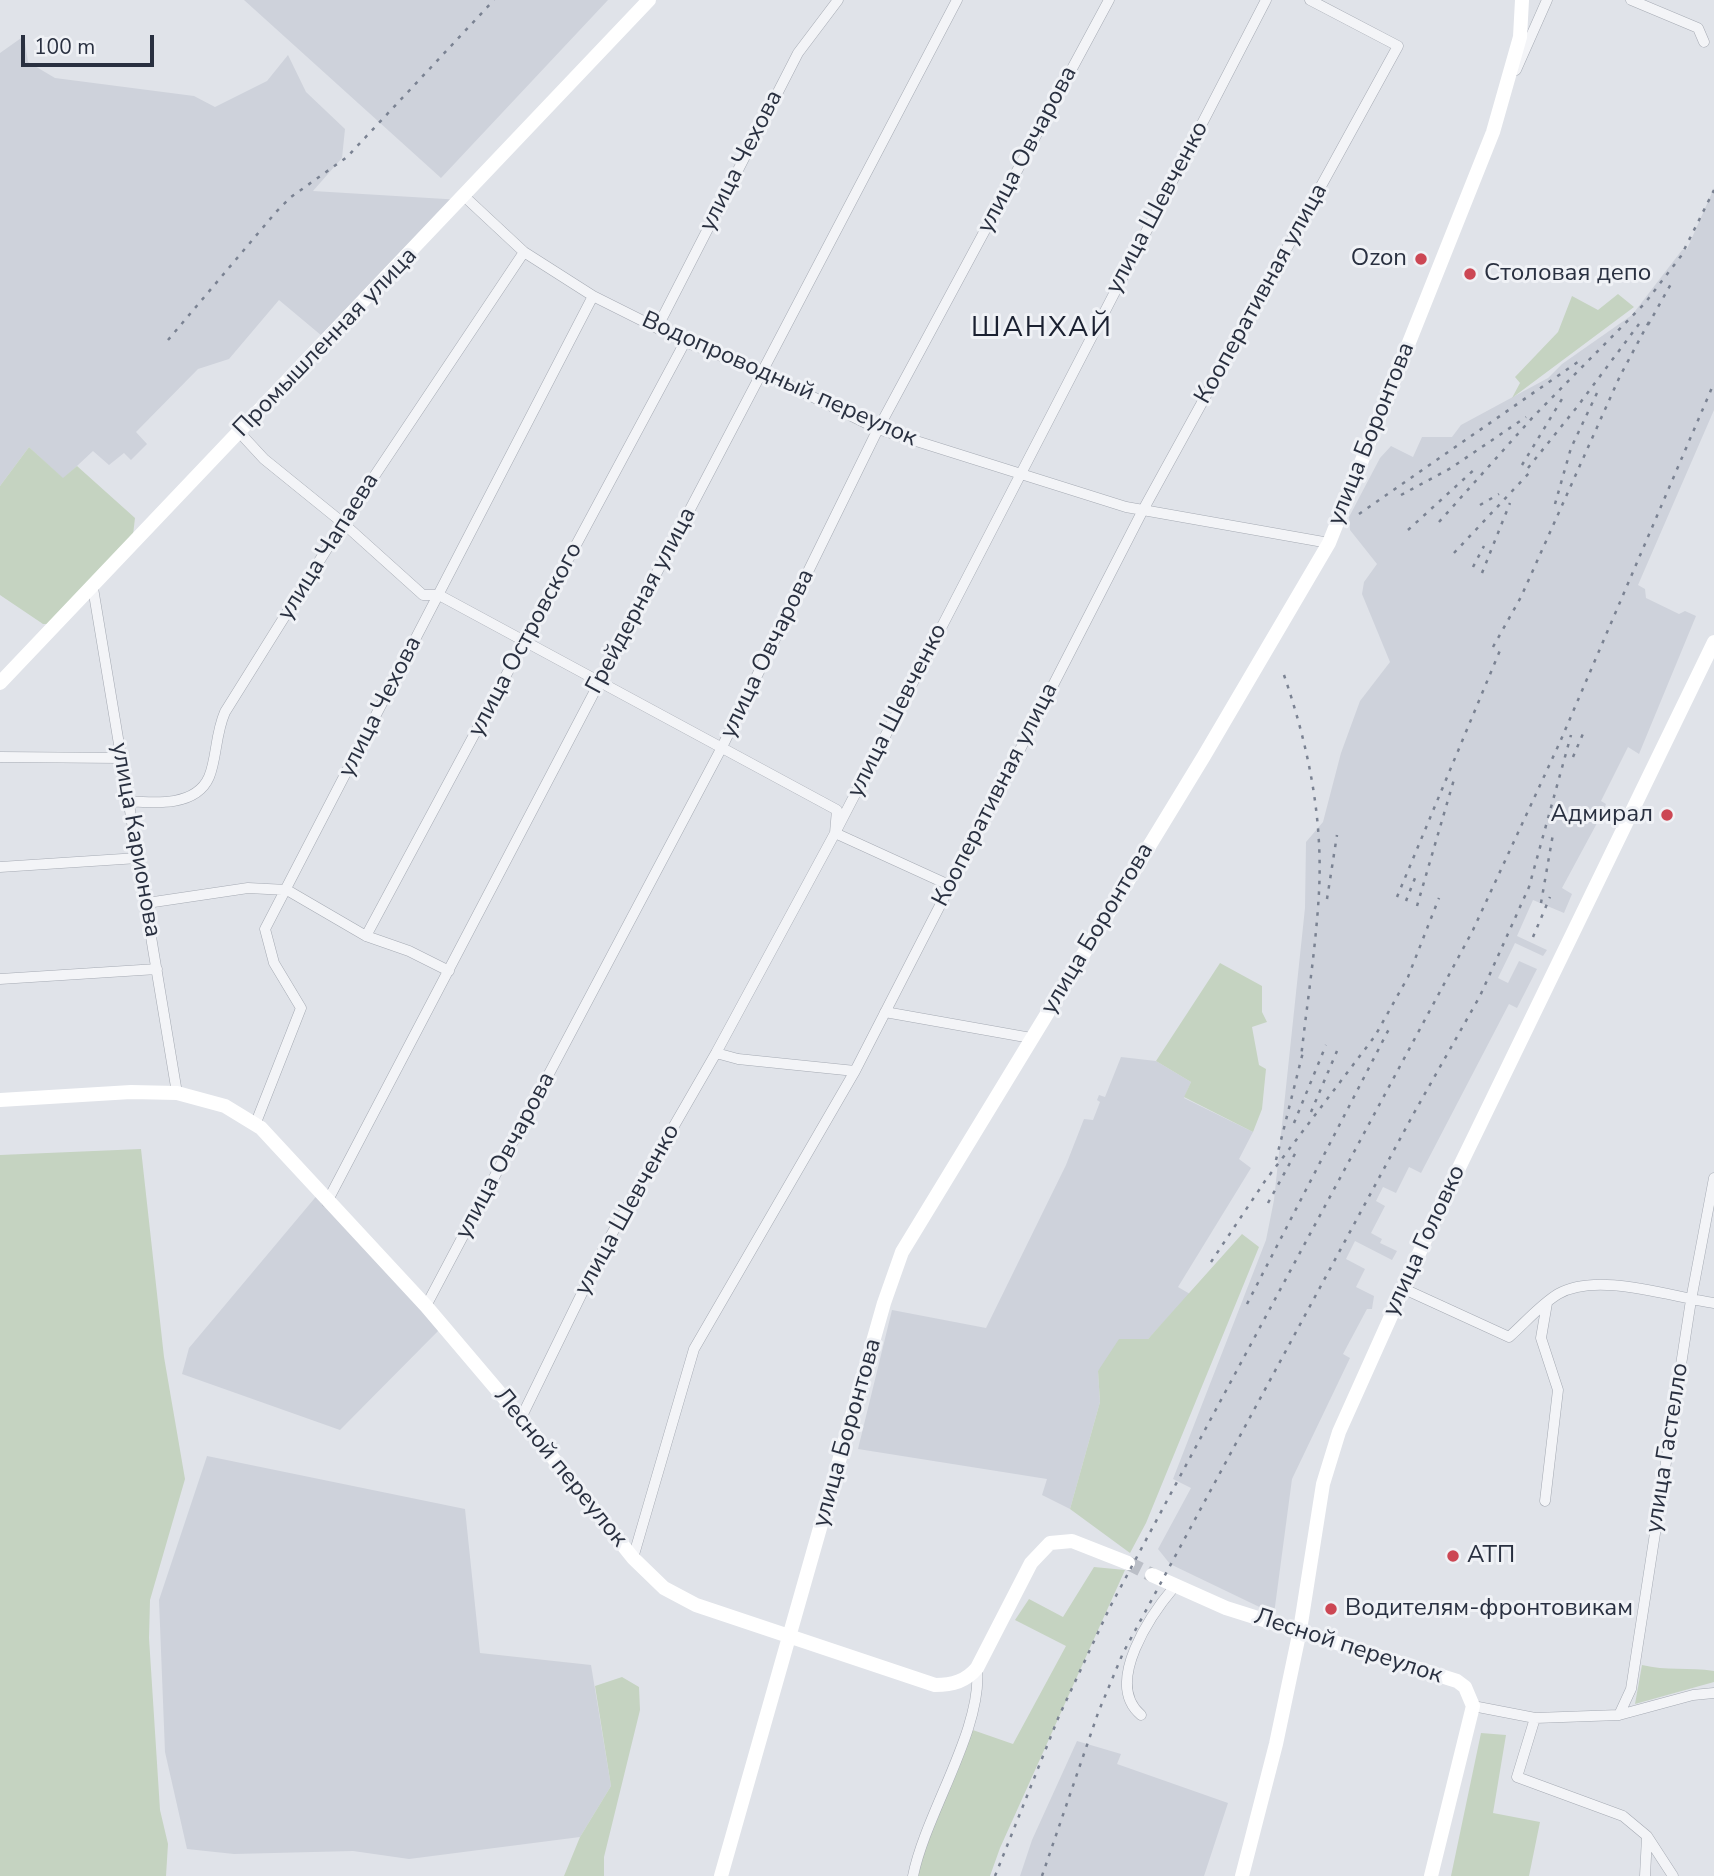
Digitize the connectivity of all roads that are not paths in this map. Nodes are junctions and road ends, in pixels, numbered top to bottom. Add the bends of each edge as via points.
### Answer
1 (649, 0) edge
2 (838, 0) edge
3 (957, 0) edge
4 (1109, 0) edge
5 (1266, 0) edge
6 (1310, 0) edge
7 (1522, 0) edge
8 (1548, 0) edge
9 (1631, 0) edge
10 (1704, 42) dead end
11 (1502, 99) junction
12 (465, 197) junction
13 (524, 252) junction
14 (593, 296) junction
15 (657, 328) junction
16 (685, 342) junction
17 (762, 372) junction
18 (878, 429) junction
19 (240, 433) junction
20 (1019, 474) junction
21 (1143, 510) junction
22 (343, 523) junction
23 (1329, 543) junction
24 (93, 588) junction
25 (439, 595) junction
26 (1714, 642) edge
27 (525, 644) junction
28 (0, 683) edge
29 (599, 683) junction
30 (721, 749) junction
31 (0, 757) edge
32 (121, 758) junction
33 (128, 801) junction
34 (835, 833) junction
35 (138, 858) junction
36 (0, 867) edge
37 (950, 885) junction
38 (287, 890) junction
39 (147, 903) junction
40 (366, 936) junction
41 (157, 969) junction
42 (449, 971) junction
43 (0, 979) edge
44 (885, 1012) junction
45 (1031, 1038) junction
46 (716, 1053) junction
47 (855, 1071) junction
48 (177, 1093) junction
49 (0, 1100) edge
50 (255, 1125) junction
51 (1714, 1180) edge
52 (327, 1202) junction
53 (1402, 1288) junction
54 (1692, 1300) junction
55 (1547, 1303) junction
56 (1714, 1303) edge
57 (426, 1306) junction
58 (521, 1418) junction
59 (1545, 1501) dead end
60 (633, 1558) junction
61 (1128, 1563) tunnel mouth
62 (1152, 1575) tunnel mouth
63 (1175, 1586) junction
64 (1300, 1630) junction
65 (792, 1637) junction
66 (977, 1668) junction
67 (1714, 1693) edge
68 (1473, 1706) junction
69 (1141, 1715) dead end
70 (1619, 1715) junction
71 (1535, 1718) junction
72 (1647, 1836) junction
73 (721, 1876) edge
74 (913, 1876) edge
75 (1242, 1876) edge
76 (1432, 1876) edge
77 (1646, 1876) edge
78 (1673, 1876) edge

1 - 12 street, Промышленная улица
2 - 15 street, улица Чехова via 798,53
3 - 17 street, Грейдерная улица
4 - 18 street, улица Овчарова
5 - 20 street, улица Шевченко
6 - 21 street, Кооперативная улица via 1398,46
7 - 11 street, улица Боронтова via 1520,37
8 - 11 street
9 - 10 street via 1699,28
11 - 23 street, улица Боронтова via 1493,132
12 - 13 street, Водопроводный переулок
12 - 19 street, Промышленная улица
13 - 14 street, Водопроводный переулок
13 - 22 street, улица Чапаева
14 - 15 street, Водопроводный переулок
14 - 25 street, улица Чехова
15 - 16 street, Водопроводный переулок
16 - 17 street, Водопроводный переулок
16 - 27 street, улица Островского
17 - 18 street, Водопроводный переулок
17 - 29 street, Грейдерная улица
18 - 20 street, Водопроводный переулок
18 - 30 street, улица Овчарова
19 - 22 street via 264,459
19 - 24 street, Промышленная улица via 148,524
20 - 21 street, Водопроводный переулок
20 - 34 street, улица Шевченко
21 - 23 street, Водопроводный переулок
21 - 37 street, Кооперативная улица
22 - 25 street via 423,595
22 - 33 street, улица Чапаева via 225,712 209,778 184,798 160,804
23 - 45 street, улица Боронтова
24 - 28 street, Промышленная улица
24 - 32 street, улица Карионова
25 - 27 street
25 - 38 street, улица Чехова
26 - 53 street, улица Головко
27 - 29 street
27 - 40 street, улица Островского
29 - 30 street
29 - 42 street, Грейдерная улица
30 - 34 street via 836,810
30 - 57 street, улица Овчарова
31 - 32 street
32 - 33 street, улица Карионова
33 - 35 street, улица Карионова
34 - 37 street
34 - 46 street, улица Шевченко
35 - 36 street
35 - 39 street, улица Карионова
37 - 44 street, Кооперативная улица
38 - 39 street via 248,888
38 - 40 street
38 - 50 street, улица Чехова via 265,929 274,963 301,1008
39 - 41 street, улица Карионова
40 - 42 street
41 - 43 street
41 - 48 street, улица Карионова
42 - 52 street, Грейдерная улица
44 - 45 street
44 - 47 street, Кооперативная улица
45 - 65 street, улица Боронтова via 902,1252
46 - 47 street
46 - 58 street, улица Шевченко via 606,1244
47 - 60 street, Кооперативная улица via 694,1349
48 - 49 street, Лесной переулок
48 - 50 street, Лесной переулок via 225,1106
50 - 52 street, Лесной переулок
51 - 54 street, улица Гастелло
52 - 57 street, Лесной переулок
53 - 55 street via 1509,1337
53 - 64 street, улица Головко via 1332,1452
54 - 55 street via 1602,1284 1572,1288
54 - 56 street
54 - 70 street, улица Гастелло via 1631,1689
55 - 59 street via 1541,1338 1559,1390
57 - 58 street, Лесной переулок
58 - 60 street, Лесной переулок
60 - 65 street, Лесной переулок via 664,1588 696,1605
61 - 66 street via 1072,1541 1050,1543 1031,1563
62 - 63 street, Лесной переулок
63 - 64 street, Лесной переулок via 1226,1608
63 - 69 street via 1143,1629 1127,1682 1128,1696
64 - 68 street, Лесной переулок via 1457,1681 1465,1687
64 - 75 street, улица Головко
65 - 66 street, Лесной переулок via 935,1685 959,1682
65 - 73 street, улица Боронтова
66 - 74 street via 976,1709
67 - 70 street
68 - 71 street
68 - 76 street
70 - 71 street
71 - 72 street via 1517,1777 1623,1816
72 - 77 street
72 - 78 street

